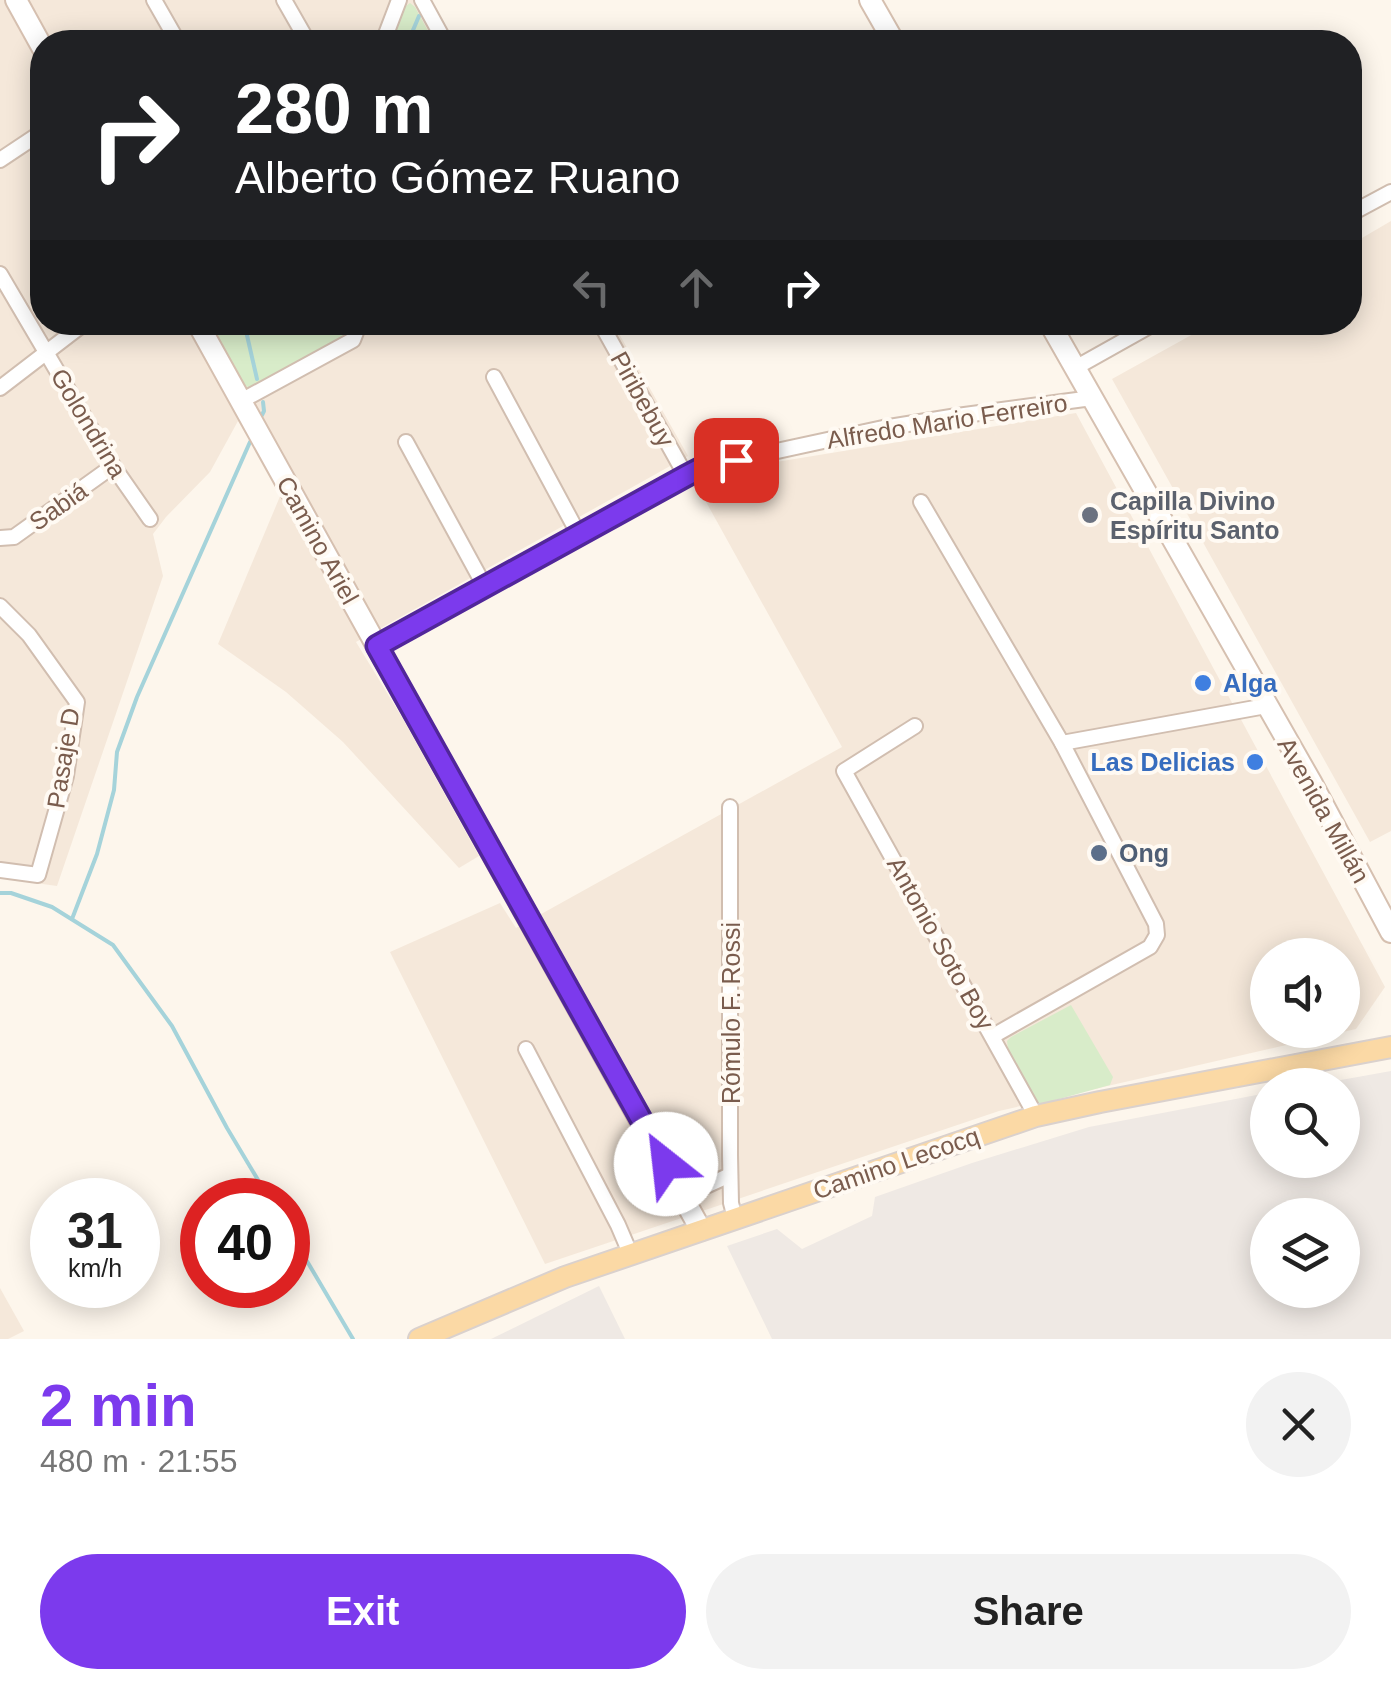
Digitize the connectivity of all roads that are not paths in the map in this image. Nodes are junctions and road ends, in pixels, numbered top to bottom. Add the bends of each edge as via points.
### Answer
1 (16, 0) edge
2 (154, 0) edge
3 (284, 0) edge
4 (399, 0) edge
5 (422, 0) edge
6 (870, 0) edge
7 (33, 30) edge
8 (171, 30) edge
9 (301, 30) edge
10 (388, 30) edge
11 (438, 30) edge
12 (887, 30) edge
13 (30, 140) edge
14 (0, 160) edge
15 (1391, 192) edge
16 (1362, 208) edge
17 (0, 274) edge
18 (30, 324) edge
19 (36, 335) edge
20 (68, 335) edge
21 (204, 335) edge
22 (356, 335) edge
23 (607, 335) edge
24 (1057, 335) edge
25 (1133, 335) edge
26 (46, 351) junction
27 (1075, 368) junction
28 (494, 378) dead end
29 (0, 388) edge
30 (1092, 398) junction
31 (241, 401) junction
32 (406, 442) dead end
33 (114, 466) junction
34 (686, 476) junction
35 (921, 502) dead end
36 (150, 519) dead end
37 (579, 534) junction
38 (0, 538) edge
39 (485, 587) junction
40 (0, 606) edge
41 (377, 646) junction
42 (1266, 706) junction
43 (915, 726) dead end
44 (1062, 743) junction
45 (730, 807) dead end
46 (0, 870) edge
47 (1391, 932) edge
48 (994, 1036) junction
49 (1387, 1044) edge
50 (526, 1049) dead end
51 (1036, 1116) junction
52 (730, 1176) junction
53 (684, 1196) junction
54 (736, 1218) junction
55 (701, 1230) junction
56 (630, 1253) junction
57 (419, 1339) edge

1 - 7 street
2 - 8 street
3 - 9 street
4 - 10 street
5 - 11 street
6 - 12 street
13 - 14 street
15 - 16 street
17 - 18 street, Golondrina
19 - 26 street, Golondrina
20 - 26 street
21 - 31 street, Camino Ariel
22 - 31 street
23 - 34 street, Piribebuy
24 - 27 street, Avenida Millán
25 - 27 street
26 - 29 street
26 - 33 street, Golondrina
27 - 30 street, Avenida Millán
28 - 37 street
30 - 34 street, Alfredo Mario Ferreiro via 883,428
30 - 42 street, Avenida Millán
31 - 41 street, Camino Ariel
32 - 39 street
33 - 36 street, Golondrina
33 - 38 street, Sabiá via 14,537
34 - 37 street, Alfredo Mario Ferreiro
35 - 44 street
37 - 39 street, Alfredo Mario Ferreiro
39 - 41 street, Alfredo Mario Ferreiro
40 - 46 street, Pasaje D via 77,702 66,776 38,875
41 - 53 street, Camino Ariel
42 - 44 street
42 - 47 street, Avenida Millán
43 - 48 street, Antonio Soto Boy via 844,771
44 - 48 street via 1157,935 1150,946
45 - 52 street, Rómulo F. Rossi
48 - 51 street, Antonio Soto Boy
49 - 51 main road, Camino Lecocq
50 - 56 street
51 - 54 main road, Camino Lecocq
52 - 53 street
52 - 54 street, Rómulo F. Rossi
53 - 55 street, Camino Ariel
54 - 55 main road, Camino Lecocq
55 - 56 main road, Camino Lecocq
56 - 57 main road, Camino Lecocq

